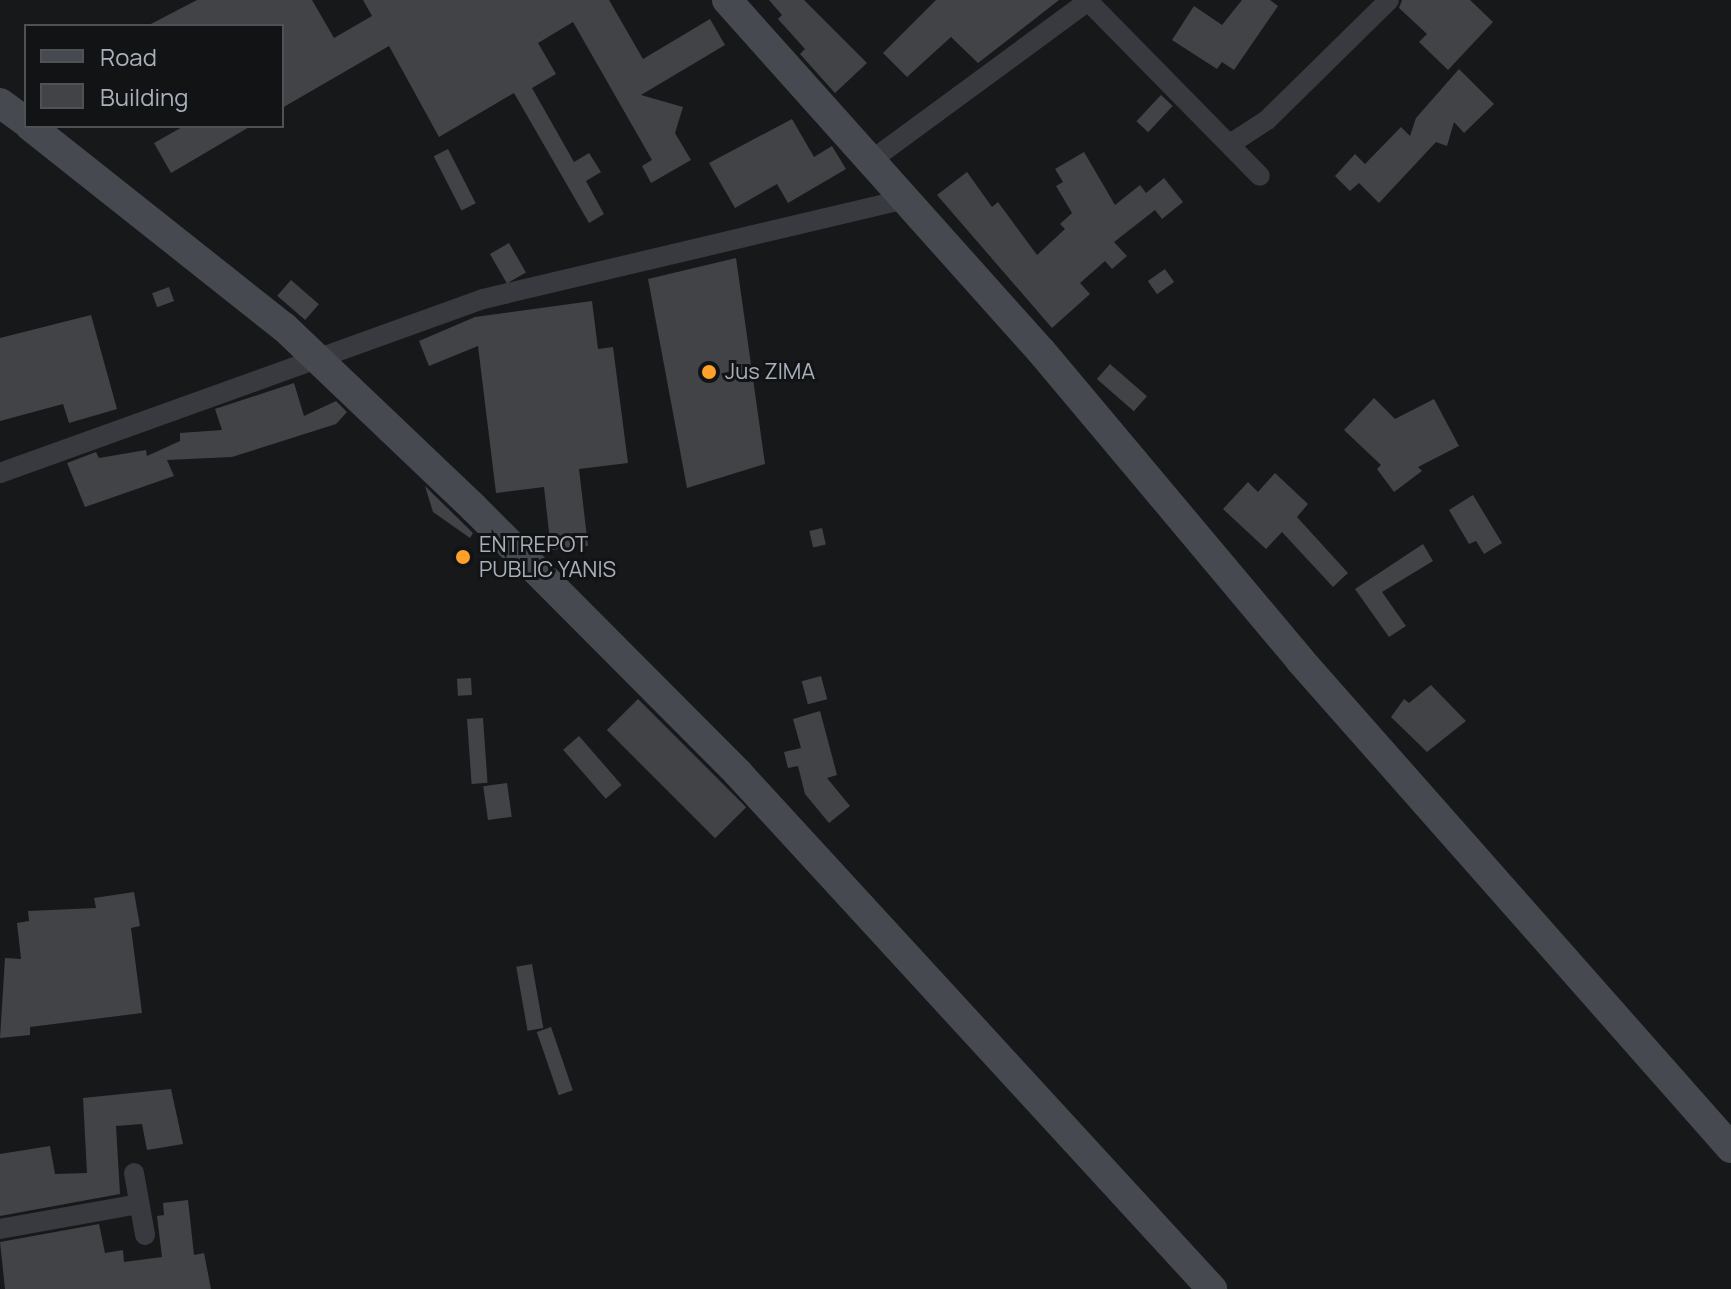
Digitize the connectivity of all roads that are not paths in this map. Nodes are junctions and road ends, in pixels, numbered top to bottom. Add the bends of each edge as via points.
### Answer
1 (727, 0) edge
2 (1088, 0) edge
3 (1389, 0) edge
4 (0, 103) edge
5 (24, 121) edge
6 (33, 128) edge
7 (1230, 144) junction
8 (869, 162) junction
9 (1260, 176) dead end
10 (903, 200) junction
11 (314, 356) junction
12 (0, 473) edge
13 (1731, 1148) edge
14 (134, 1173) dead end
15 (139, 1204) junction
16 (0, 1229) edge
17 (145, 1235) dead end
18 (1212, 1289) edge

1 - 8 main road
2 - 7 street
2 - 8 street
3 - 7 street via 1267,120
4 - 5 main road
6 - 11 main road
7 - 9 street
8 - 10 main road
10 - 11 street via 483,299
10 - 13 main road via 1041,351 1300,660
11 - 12 street
11 - 18 main road via 738,773
14 - 15 street
15 - 16 street
15 - 17 street

